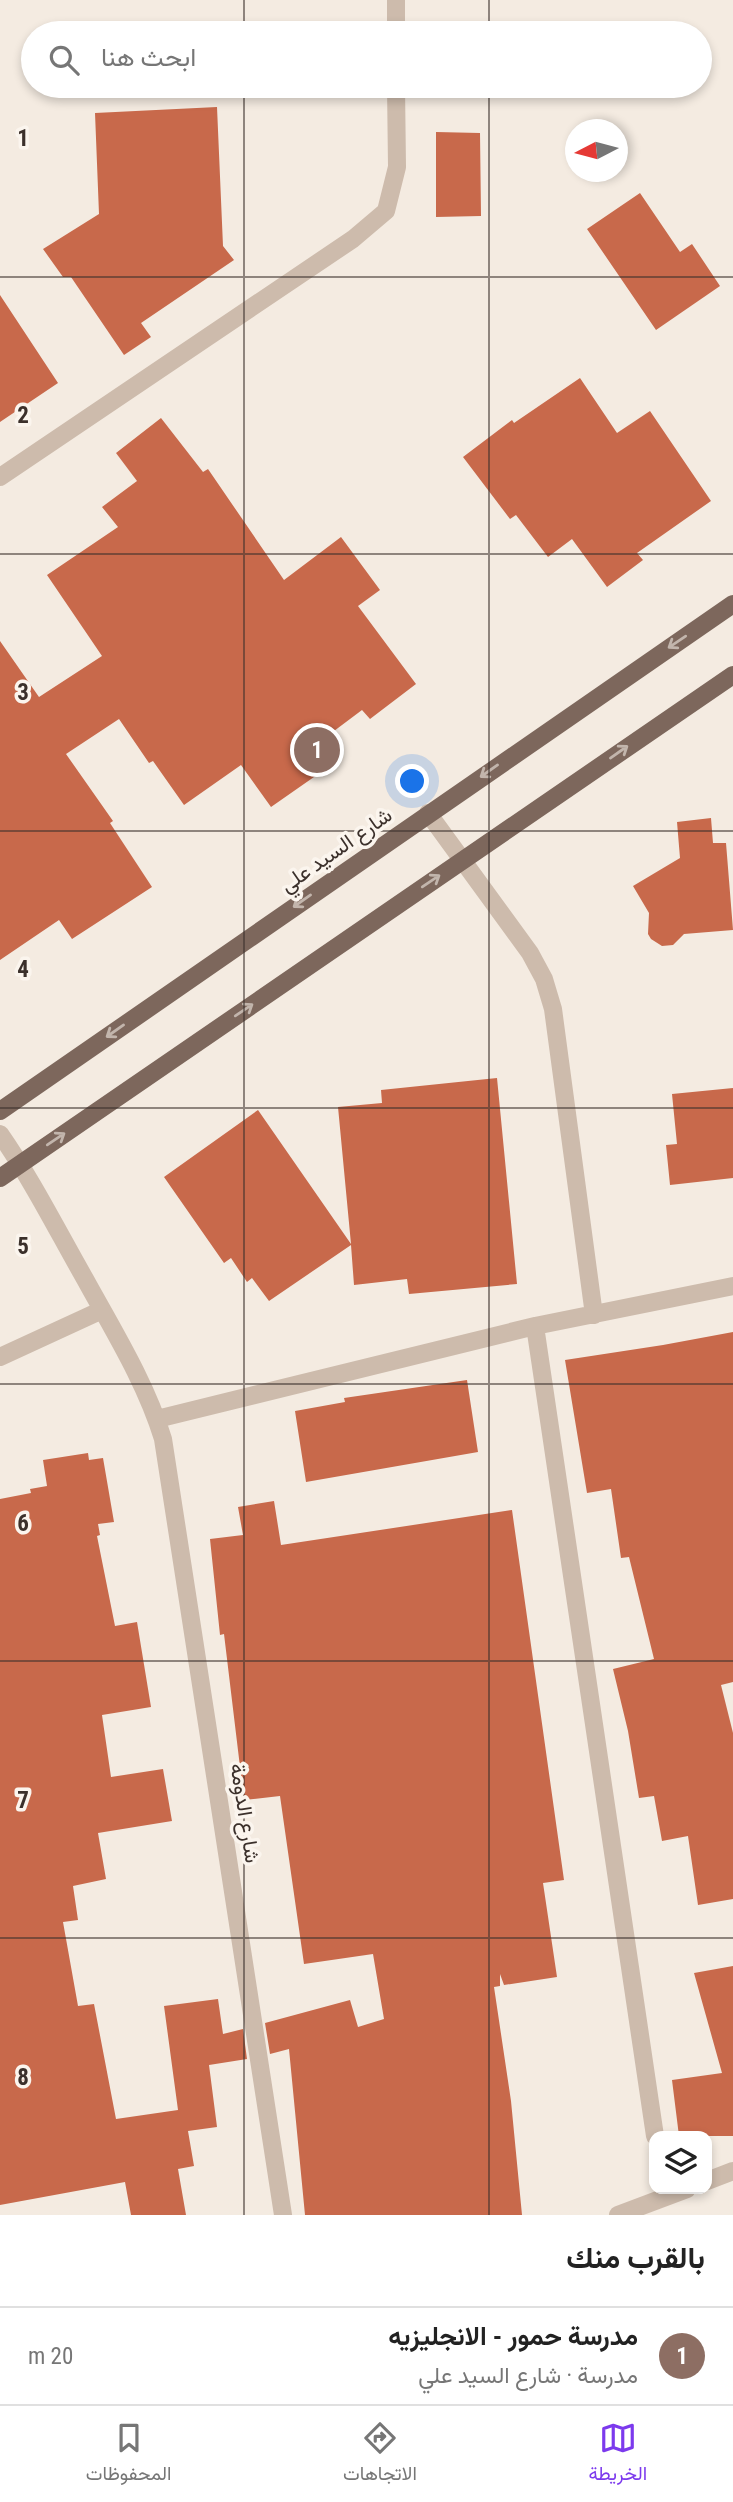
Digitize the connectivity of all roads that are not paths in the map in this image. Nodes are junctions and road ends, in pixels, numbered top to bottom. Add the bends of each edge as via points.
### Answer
1 (396, 0) edge
2 (396, 21) edge
3 (396, 98) edge
4 (0, 477) edge
5 (733, 604) edge
6 (733, 675) edge
7 (428, 813) junction
8 (462, 860) junction
9 (0, 1111) edge
10 (0, 1134) edge
11 (20, 1164) junction
12 (0, 1178) edge
13 (733, 1286) edge
14 (102, 1310) junction
15 (594, 1315) junction
16 (535, 1326) junction
17 (0, 1357) edge
18 (157, 1419) junction
19 (654, 2131) edge
20 (733, 2171) edge
21 (712, 2179) edge
22 (664, 2200) edge
23 (283, 2215) edge
24 (618, 2215) edge

1 - 2 street
3 - 4 street via 397,167 386,211 353,239
5 -> 7 main road, شارع السيد علي
8 -> 6 main road
7 - 8 street
7 -> 9 main road, شارع السيد علي
11 -> 8 main road
8 - 15 street via 530,953 550,999
10 - 11 street, شارع الدومة
11 - 12 main road
11 - 14 street, شارع الدومة
13 - 15 street
14 - 17 street
14 - 18 street, شارع الدومة
15 - 16 street
16 - 18 street
16 - 19 street
18 - 23 street, شارع الدومة via 167,1458
20 - 21 street
22 - 24 street

